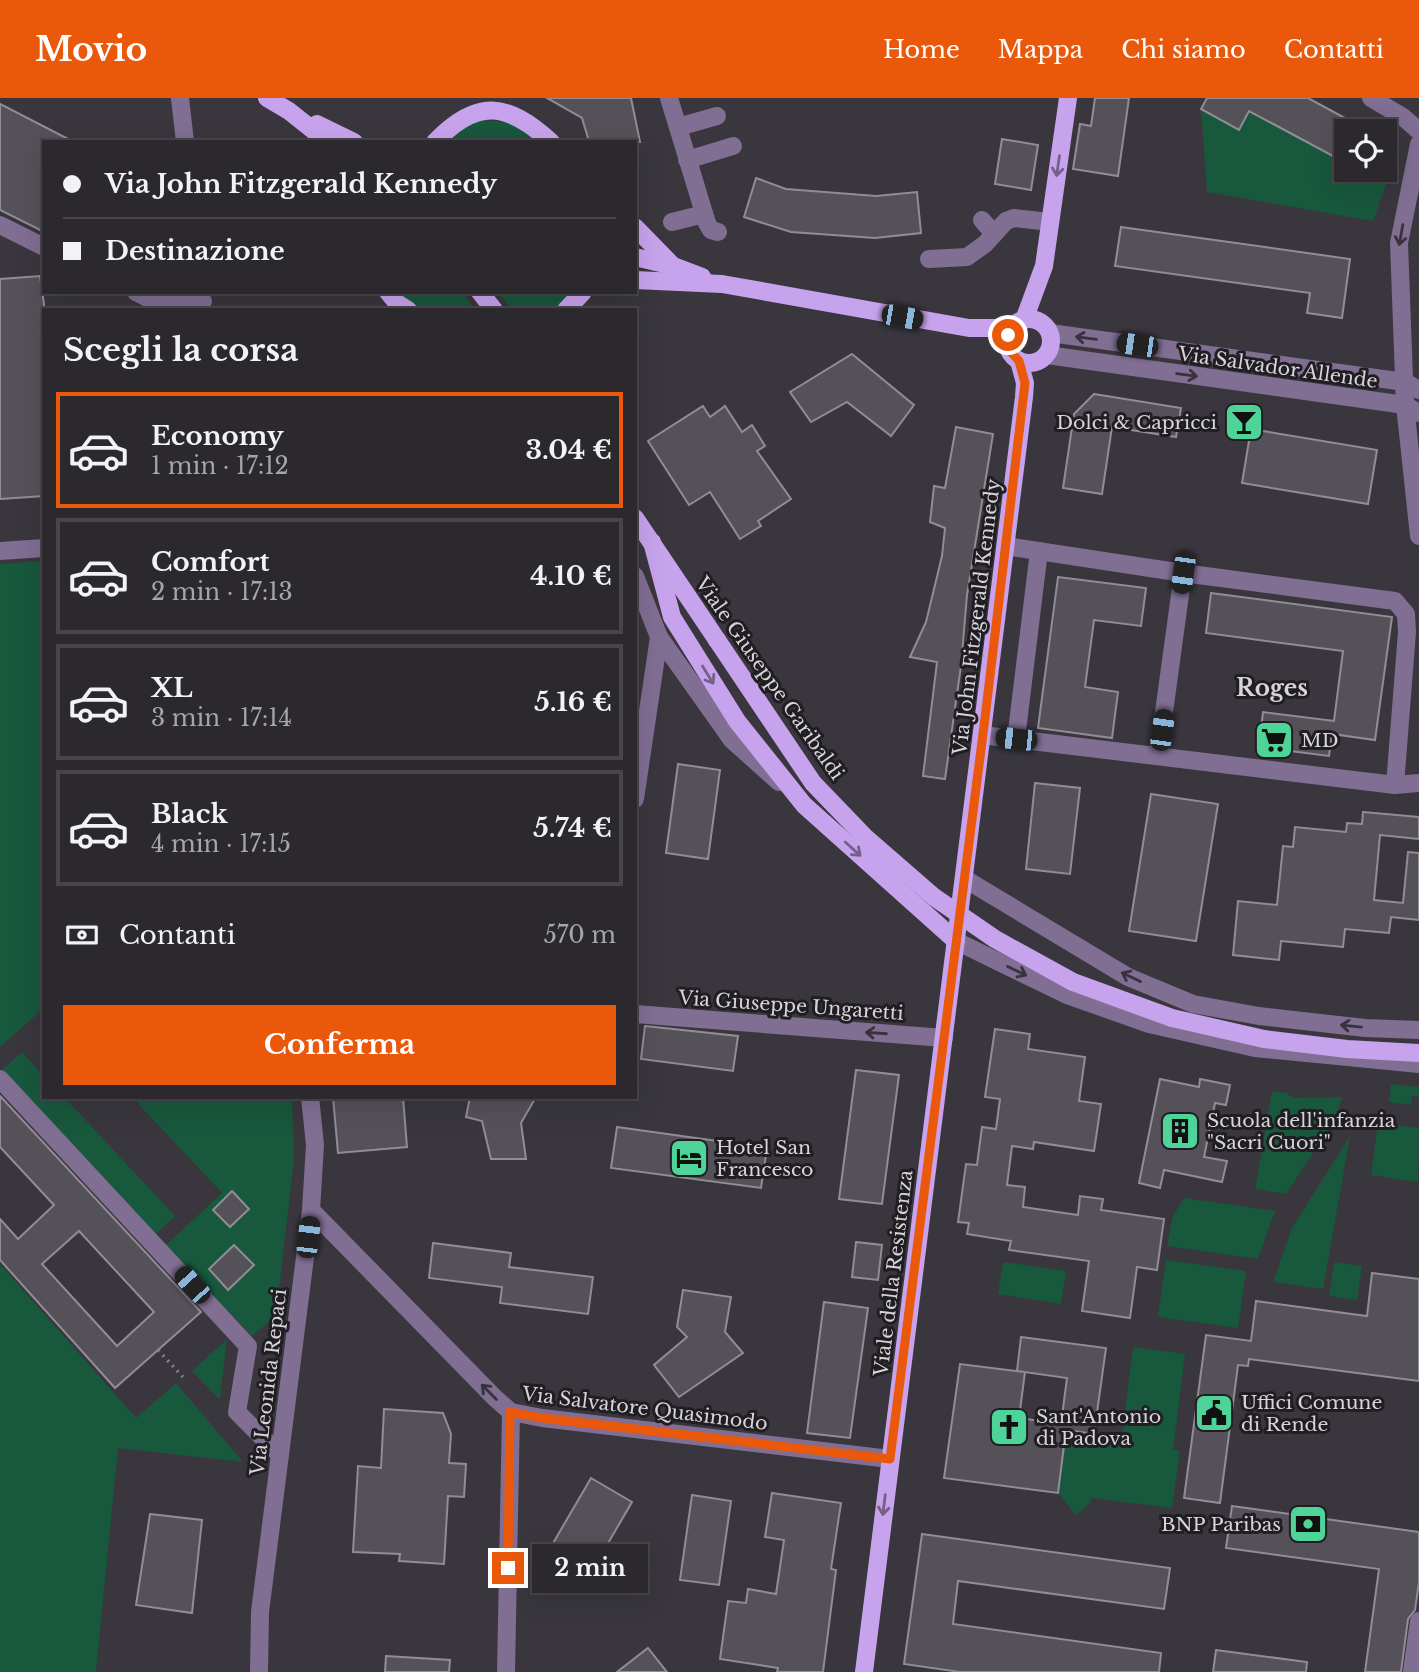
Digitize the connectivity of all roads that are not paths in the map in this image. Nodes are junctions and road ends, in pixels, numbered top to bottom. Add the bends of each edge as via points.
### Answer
1 (180, 98) edge
2 (267, 98) edge
3 (669, 98) edge
4 (1068, 98) edge
5 (1371, 98) edge
6 (289, 111) junction
7 (717, 116) dead end
8 (678, 128) junction
9 (1419, 131) edge
10 (185, 140) edge
11 (325, 140) edge
12 (350, 140) edge
13 (437, 140) edge
14 (549, 140) edge
15 (1419, 144) edge
16 (733, 146) dead end
17 (687, 160) junction
18 (704, 214) junction
19 (672, 222) dead end
20 (1050, 222) junction
21 (0, 225) edge
22 (637, 229) edge
23 (718, 232) dead end
24 (42, 246) edge
25 (637, 257) edge
26 (929, 258) dead end
27 (673, 266) junction
28 (637, 279) edge
29 (722, 285) junction
30 (140, 294) edge
31 (390, 294) edge
32 (482, 294) edge
33 (581, 294) edge
34 (203, 301) edge
35 (405, 308) edge
36 (492, 308) edge
37 (568, 308) edge
38 (1018, 324) junction
39 (969, 328) junction
40 (1050, 333) junction
41 (1014, 355) junction
42 (1047, 355) junction
43 (1412, 386) edge
44 (1412, 409) edge
45 (637, 521) edge
46 (1419, 536) edge
47 (652, 542) junction
48 (1006, 546) junction
49 (42, 548) edge
50 (0, 551) edge
51 (1039, 551) junction
52 (1183, 573) junction
53 (637, 581) edge
54 (659, 637) junction
55 (982, 735) junction
56 (1016, 739) junction
57 (1158, 756) junction
58 (1419, 783) edge
59 (1395, 785) junction
60 (637, 786) edge
61 (804, 804) junction
62 (965, 879) junction
63 (956, 941) junction
64 (637, 1014) edge
65 (1419, 1030) edge
66 (944, 1038) junction
67 (1419, 1053) edge
68 (1419, 1064) edge
69 (0, 1079) edge
70 (310, 1099) edge
71 (311, 1210) junction
72 (510, 1412) junction
73 (280, 1455) junction
74 (890, 1459) junction
75 (1419, 1621) edge
76 (259, 1672) edge
77 (506, 1672) edge
78 (864, 1672) edge
79 (1412, 1672) edge

1 - 10 street
2 - 6 main road
3 - 8 street
4 -> 20 main road, Via John Fitzgerald Kennedy
5 - 9 street
6 - 11 main road
6 - 12 main road
7 - 8 street
8 - 17 street
13 - 14 main road via 464,115 484,109 512,113
15 -> 43 street via 1399,243
16 - 17 street
17 - 18 street
18 - 19 street
18 - 23 street via 711,230
20 - 26 street via 1014,218 988,227 985,244 967,257
20 - 38 main road, Via John Fitzgerald Kennedy via 1044,266
21 - 24 street
22 - 27 main road
25 - 27 main road
27 - 29 main road
28 - 29 main road
29 - 39 main road
30 - 34 street via 159,304
31 - 35 main road
32 - 36 main road
33 - 37 main road
38 - 39 main road
38 - 40 main road via 1040,322
38 - 41 main road, Via John Fitzgerald Kennedy via 1007,342
39 - 41 main road
40 - 42 main road
43 -> 40 street, Via Salvador Allende
41 - 42 main road via 1034,363
41 - 48 main road, Via John Fitzgerald Kennedy via 1025,383
42 -> 44 street, Via Salvador Allende
43 - 44 street
44 - 46 street
45 - 47 main road, Viale Giuseppe Garibaldi
47 -> 61 main road via 672,617 737,721
47 - 67 main road, Viale Giuseppe Garibaldi, bridge via 813,783 864,837 934,897 995,939 1073,982 1172,1018 1264,1039
48 - 51 street
48 - 55 main road, Via John Fitzgerald Kennedy
49 - 50 street
51 - 52 street
51 - 56 street
52 - 57 street
52 - 59 street via 1395,601 1406,614 1407,632
53 - 54 street
54 - 60 street
54 - 61 street via 732,740
55 - 56 street
55 - 62 main road, Via John Fitzgerald Kennedy
56 - 57 street
57 - 59 street
58 - 59 street
61 -> 63 main road
62 - 63 main road, Viale della Resistenza
65 -> 62 street via 1259,1016 1193,1004 1128,977
63 - 66 main road, Viale della Resistenza
63 -> 68 street via 1067,995 1149,1024 1255,1048
66 -> 64 street, Via Giuseppe Ungaretti
66 - 74 main road, Viale della Resistenza
69 - 73 street via 247,1346 237,1412
70 - 71 street, Via Leonida Repaci via 315,1145
72 -> 71 street, Via Salvatore Quasimodo
71 - 73 street, Via Leonida Repaci
72 - 74 street, Via Salvatore Quasimodo
72 - 77 street
73 - 76 street, Via Leonida Repaci via 260,1612
74 -> 78 main road, Viale della Resistenza
75 - 79 street

